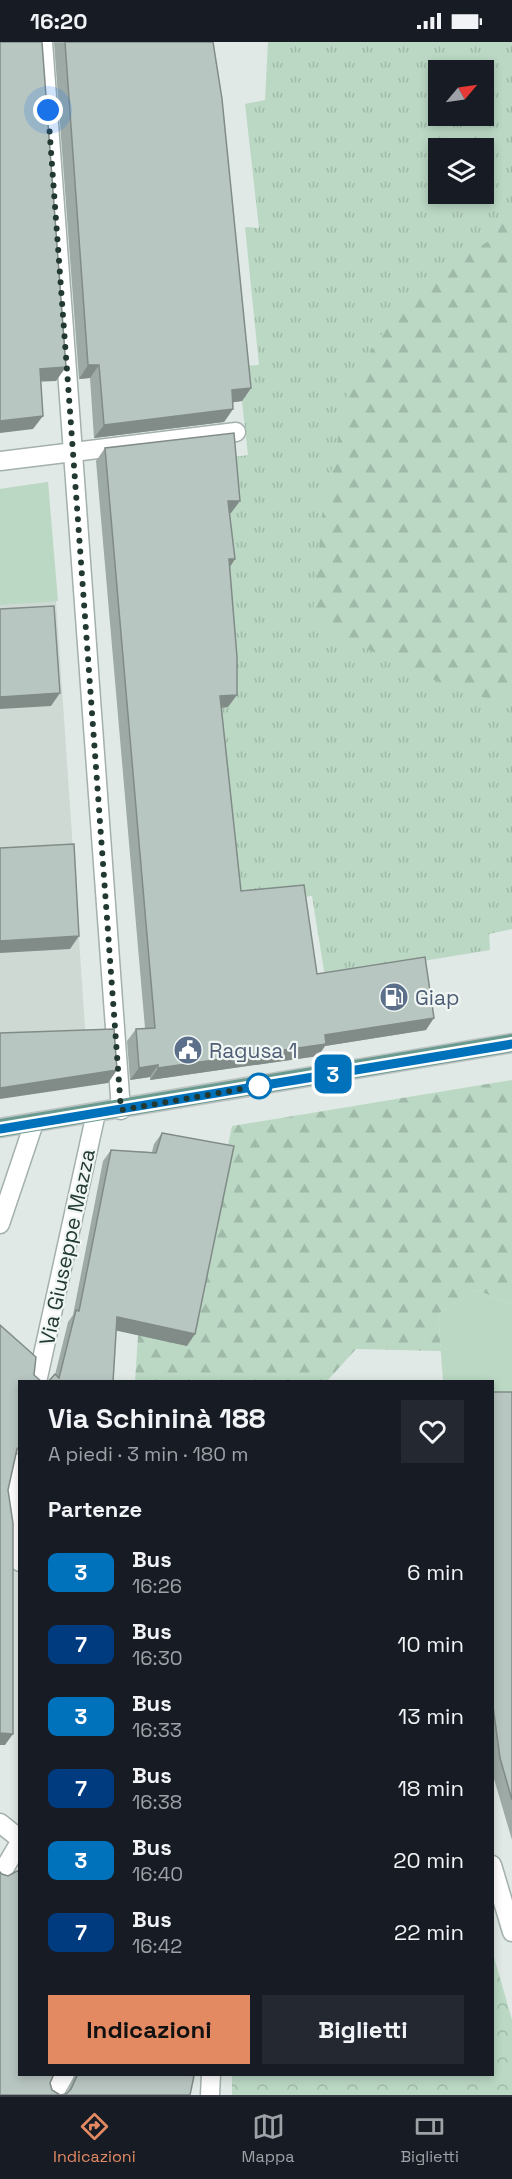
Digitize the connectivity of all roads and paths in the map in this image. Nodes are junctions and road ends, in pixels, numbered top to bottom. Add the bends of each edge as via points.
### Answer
1 (43, 42) edge
2 (236, 432) edge
3 (72, 452) junction
4 (0, 461) edge
5 (512, 1044) edge
6 (121, 1110) junction
7 (96, 1113) junction
8 (34, 1123) junction
9 (0, 1128) edge
10 (0, 1224) edge
11 (37, 1380) edge
12 (18, 1471) edge
13 (18, 1548) edge
14 (0, 1823) edge
15 (18, 1839) edge
16 (18, 1844) edge
17 (494, 1872) edge
18 (0, 1876) edge
19 (512, 1932) edge
20 (64, 2076) edge
21 (211, 2076) edge
22 (53, 2095) edge
23 (210, 2095) edge

1 - 3 street
2 - 3 street
3 - 4 street
3 - 6 street
5 - 6 main road
6 - 7 main road
7 - 8 main road
7 - 11 street, Via Giuseppe Mazza
8 - 9 main road
8 - 10 street
12 - 13 street via 11,1500
14 - 15 street
16 - 18 street
17 - 19 street
20 - 22 street
21 - 23 street

